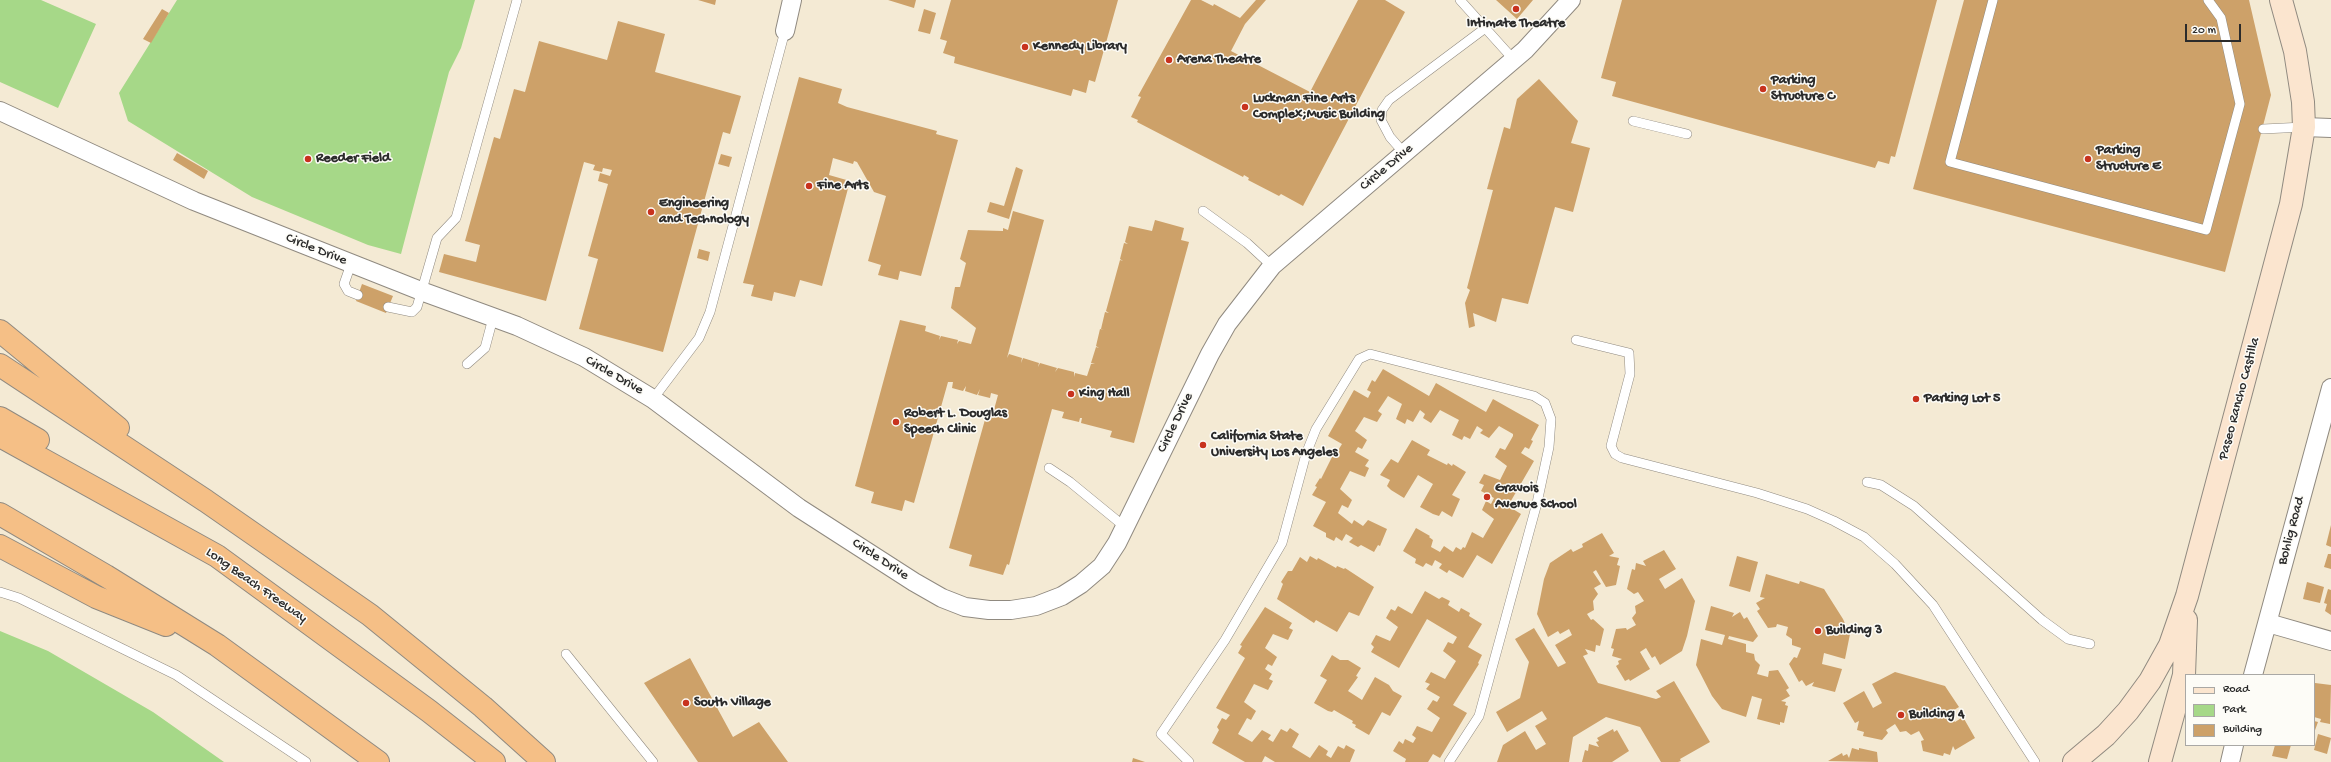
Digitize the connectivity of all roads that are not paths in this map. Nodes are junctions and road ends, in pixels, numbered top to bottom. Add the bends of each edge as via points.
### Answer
1 (517, 0) edge
2 (792, 0) edge
3 (1460, 0) edge
4 (1571, 0) edge
5 (1993, 0) edge
6 (2208, 0) edge
7 (2280, 0) edge
8 (1484, 29) junction
9 (785, 31) joint
10 (1514, 60) junction
11 (0, 110) edge
12 (1632, 121) dead end
13 (2304, 127) junction
14 (2263, 128) dead end
15 (2331, 128) edge
16 (1687, 134) dead end
17 (1404, 153) junction
18 (1203, 211) dead end
19 (351, 264) junction
20 (1272, 266) junction
21 (421, 291) junction
22 (358, 295) dead end
23 (388, 307) dead end
24 (493, 318) junction
25 (0, 331) edge
26 (1576, 340) dead end
27 (466, 364) dead end
28 (0, 365) edge
29 (2331, 388) edge
30 (653, 399) junction
31 (0, 418) edge
32 (0, 436) edge
33 (1049, 468) dead end
34 (1866, 482) dead end
35 (206, 501) junction
36 (0, 514) edge
37 (1125, 528) junction
38 (0, 546) edge
39 (217, 556) junction
40 (0, 592) edge
41 (2187, 596) junction
42 (2268, 623) junction
43 (2331, 641) edge
44 (2090, 644) dead end
45 (217, 645) junction
46 (566, 654) dead end
47 (2254, 674) edge
48 (2234, 746) edge
49 (306, 762) edge
50 (378, 762) edge
51 (494, 762) edge
52 (544, 762) edge
53 (653, 762) edge
54 (1189, 762) edge
55 (1449, 762) edge
56 (2035, 762) edge
57 (2074, 762) edge
58 (2160, 762) edge
59 (2230, 762) edge

1 - 21 lane via 456,218 437,238
2 - 9 street
3 - 8 lane
4 - 10 street, Circle Drive
5 - 6 lane via 1950,162 2206,230 2240,104 2221,18
7 - 13 street, Paseo Rancho Castilla via 2295,51
8 - 10 lane
8 - 17 lane via 1388,100 1382,110 1381,120 1390,137
9 - 30 lane via 710,312 698,338
10 - 17 street, Circle Drive
11 - 19 street, Circle Drive via 163,188
12 - 16 lane
13 - 14 lane
13 - 15 street
13 - 41 street, Paseo Rancho Castilla via 2291,204
17 - 20 street, Circle Drive
18 - 20 lane via 1247,243
19 - 21 street, Circle Drive
19 - 22 lane via 344,284 348,291
20 - 37 street, Circle Drive via 1227,324 1213,348
21 - 23 lane via 418,307 412,312
21 - 24 street, Circle Drive
24 - 27 lane via 485,348
24 - 30 street, Circle Drive via 517,326 584,357
25 - 35 highway
26 - 56 lane via 1629,353 1630,374 1611,446 1615,454 1807,509 1864,537 1895,564 1933,605
28 - 35 highway
29 - 42 street, Bohlig Road
30 - 37 street, Circle Drive via 799,508 914,582 942,598 965,606 1011,610 1036,606 1062,596 1102,566
31 - 39 highway via 130,494
32 - 39 highway, Long Beach Freeway
33 - 37 lane via 1070,482
34 - 44 lane via 1881,485 1914,506 2042,620 2068,639
35 - 52 highway via 370,615 483,707
36 - 45 highway
38 - 45 highway via 96,598
39 - 51 highway, Long Beach Freeway via 429,711
40 - 49 lane via 19,598 176,675
41 - 57 street, Paseo Rancho Castilla via 2170,644 2150,681 2106,735
41 - 58 street via 2184,675
42 - 43 street
42 - 47 street, Bohlig Road
45 - 50 highway
46 - 53 lane
48 - 59 street
54 - 55 lane via 1161,734 1225,640 1282,543 1306,454 1316,429 1359,359 1370,354 1534,396 1545,403 1551,419 1549,447 1537,503 1479,716

